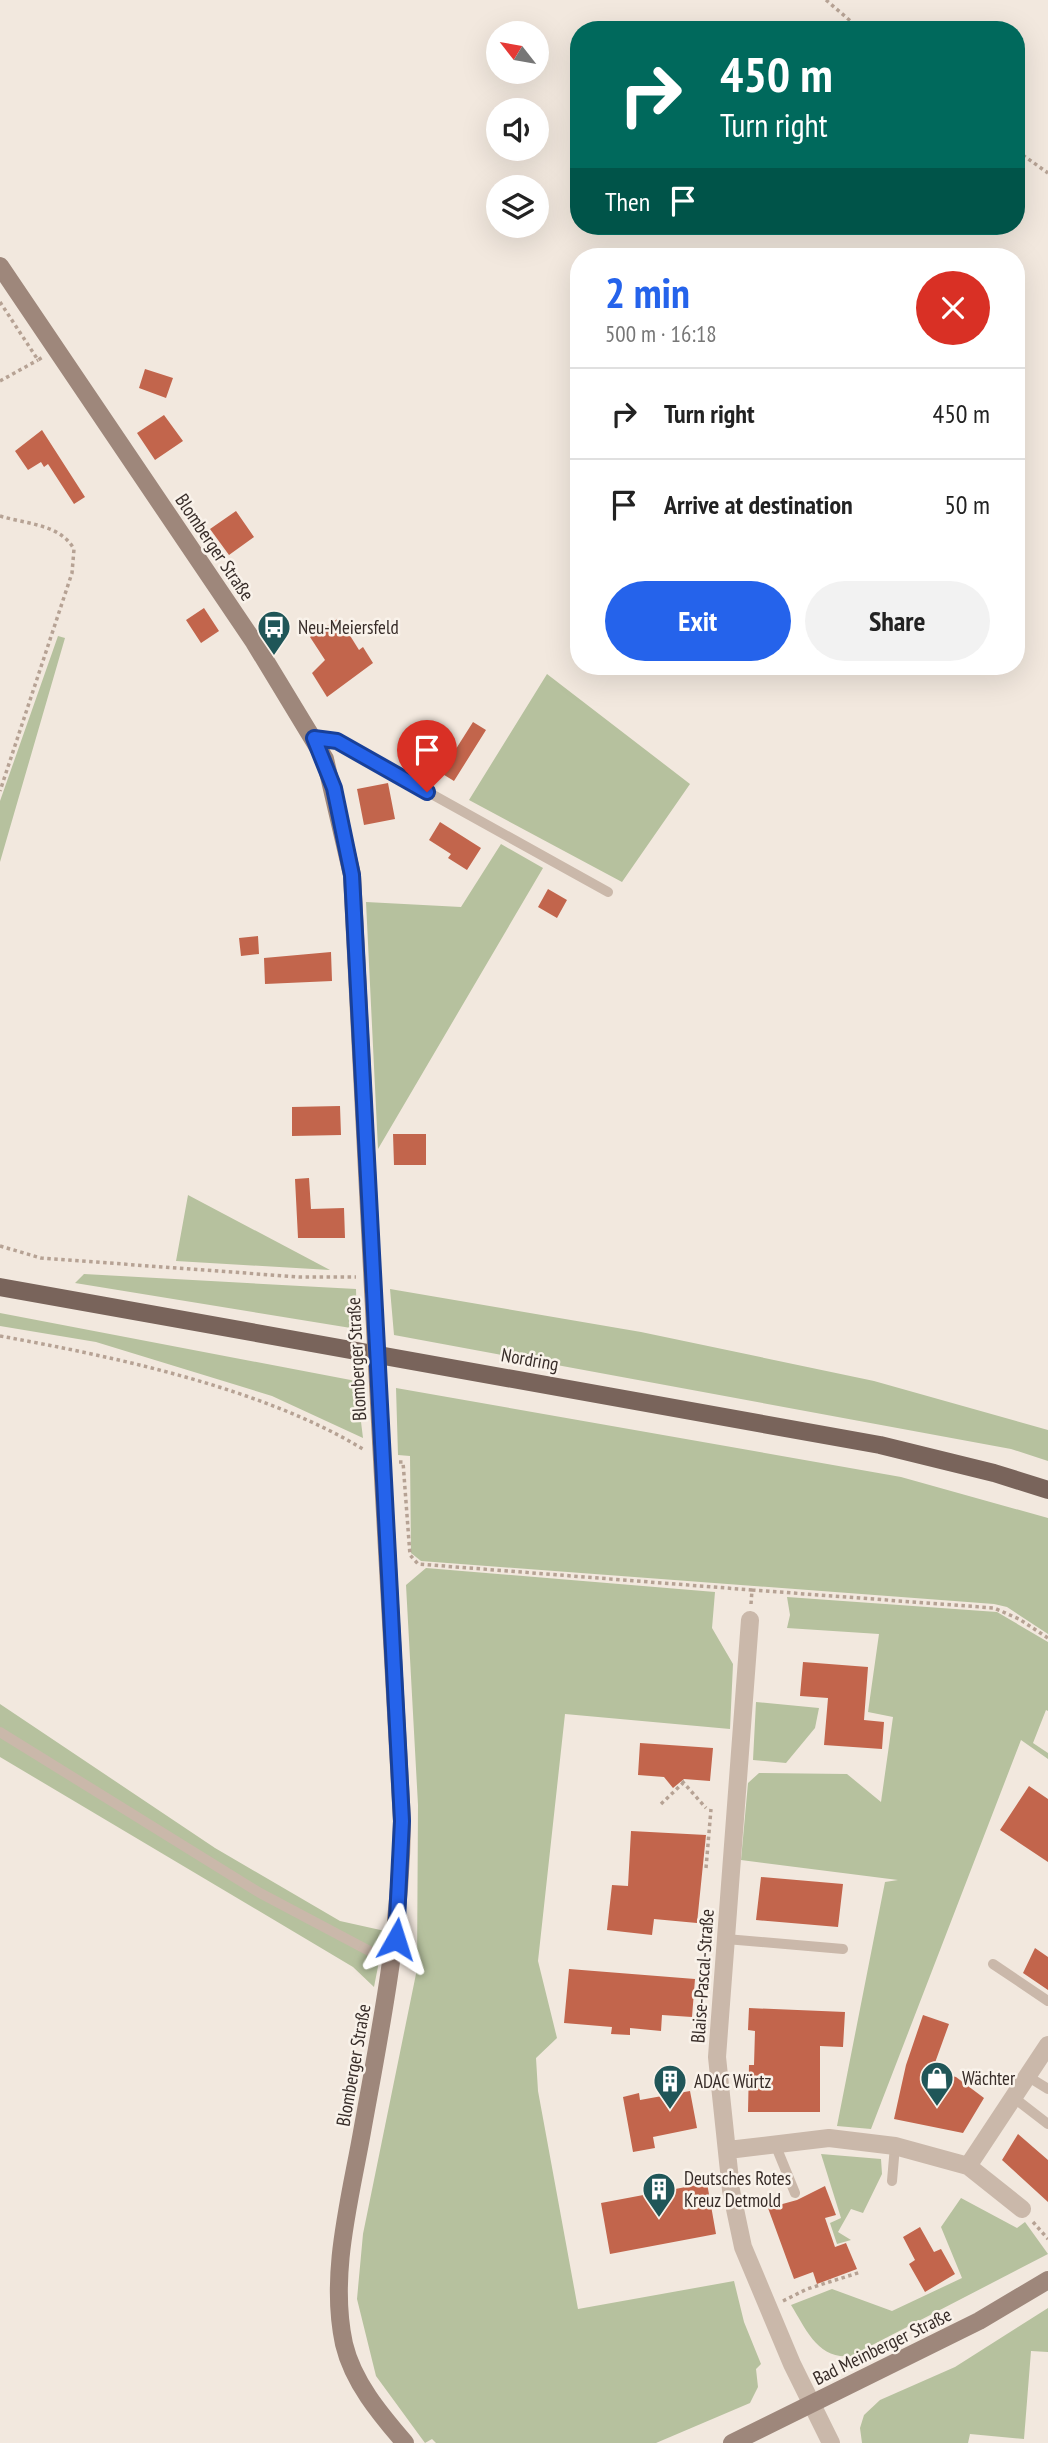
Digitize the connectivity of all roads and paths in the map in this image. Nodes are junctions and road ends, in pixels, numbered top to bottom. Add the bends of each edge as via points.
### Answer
1 (826, 0) edge
2 (850, 21) edge
3 (1025, 157) edge
4 (1048, 173) edge
5 (0, 266) edge
6 (38, 360) dead end
7 (0, 381) edge
8 (0, 516) edge
9 (314, 738) junction
10 (0, 791) edge
11 (608, 892) dead end
12 (0, 1246) edge
13 (373, 1282) junction
14 (0, 1287) edge
15 (0, 1336) edge
16 (382, 1461) junction
17 (1048, 1490) edge
18 (752, 1590) junction
19 (750, 1620) joint
20 (1048, 1638) edge
21 (0, 1732) edge
22 (661, 1804) dead end
23 (706, 1868) dead end
24 (726, 1940) junction
25 (843, 1949) dead end
26 (392, 1963) junction
27 (993, 1964) dead end
28 (1048, 2001) edge
29 (1048, 2045) edge
30 (1027, 2076) junction
31 (1048, 2090) edge
32 (1013, 2097) junction
33 (1048, 2124) edge
34 (775, 2144) junction
35 (895, 2146) junction
36 (727, 2150) junction
37 (968, 2166) junction
38 (892, 2181) dead end
39 (794, 2193) dead end
40 (1022, 2209) joint
41 (1048, 2239) edge
42 (861, 2273) dead end
43 (1048, 2280) edge
44 (769, 2309) junction
45 (813, 2403) junction
46 (405, 2443) edge
47 (732, 2443) edge
48 (831, 2443) edge

1 - 2 path
3 - 4 path
5 - 9 main road, Blomberger Straße
6 - 7 path
8 - 10 path via 51,529 65,536 74,549 72,573
9 - 11 lane via 337,741
9 - 13 main road, Blomberger Straße via 334,788 352,875
12 - 13 path via 41,1258
13 - 16 main road, Blomberger Straße, bridge
14 - 17 main road, Nordring via 880,1445
15 - 16 path via 96,1353 268,1404 354,1443
16 - 18 path via 402,1462 410,1555 418,1564
16 - 26 main road, Blomberger Straße via 402,1821 399,1915
18 - 19 path
18 - 20 path via 1002,1609
19 - 24 street, Blaise-Pascal-Straße
21 - 26 lane via 260,1893
22 - 23 path via 682,1782 709,1809
24 - 25 lane
24 - 36 street, Blaise-Pascal-Straße via 717,2057
26 - 46 main road, Blomberger Straße via 345,2232 340,2296 345,2344 358,2380
27 - 28 lane
29 - 30 street
30 - 31 lane
30 - 32 street
32 - 33 lane
32 - 37 street
34 - 35 street via 829,2138
34 - 36 street
34 - 39 lane
35 - 37 street
35 - 38 lane
36 - 44 street, Blaise-Pascal-Straße via 743,2247
37 - 40 street
40 - 41 path
42 - 44 path via 807,2289
43 - 45 main road, Bad Meinberger Straße via 979,2321
44 - 45 street, Blaise-Pascal-Straße
45 - 47 main road, Bad Meinberger Straße
45 - 48 street, Blaise-Pascal-Straße

